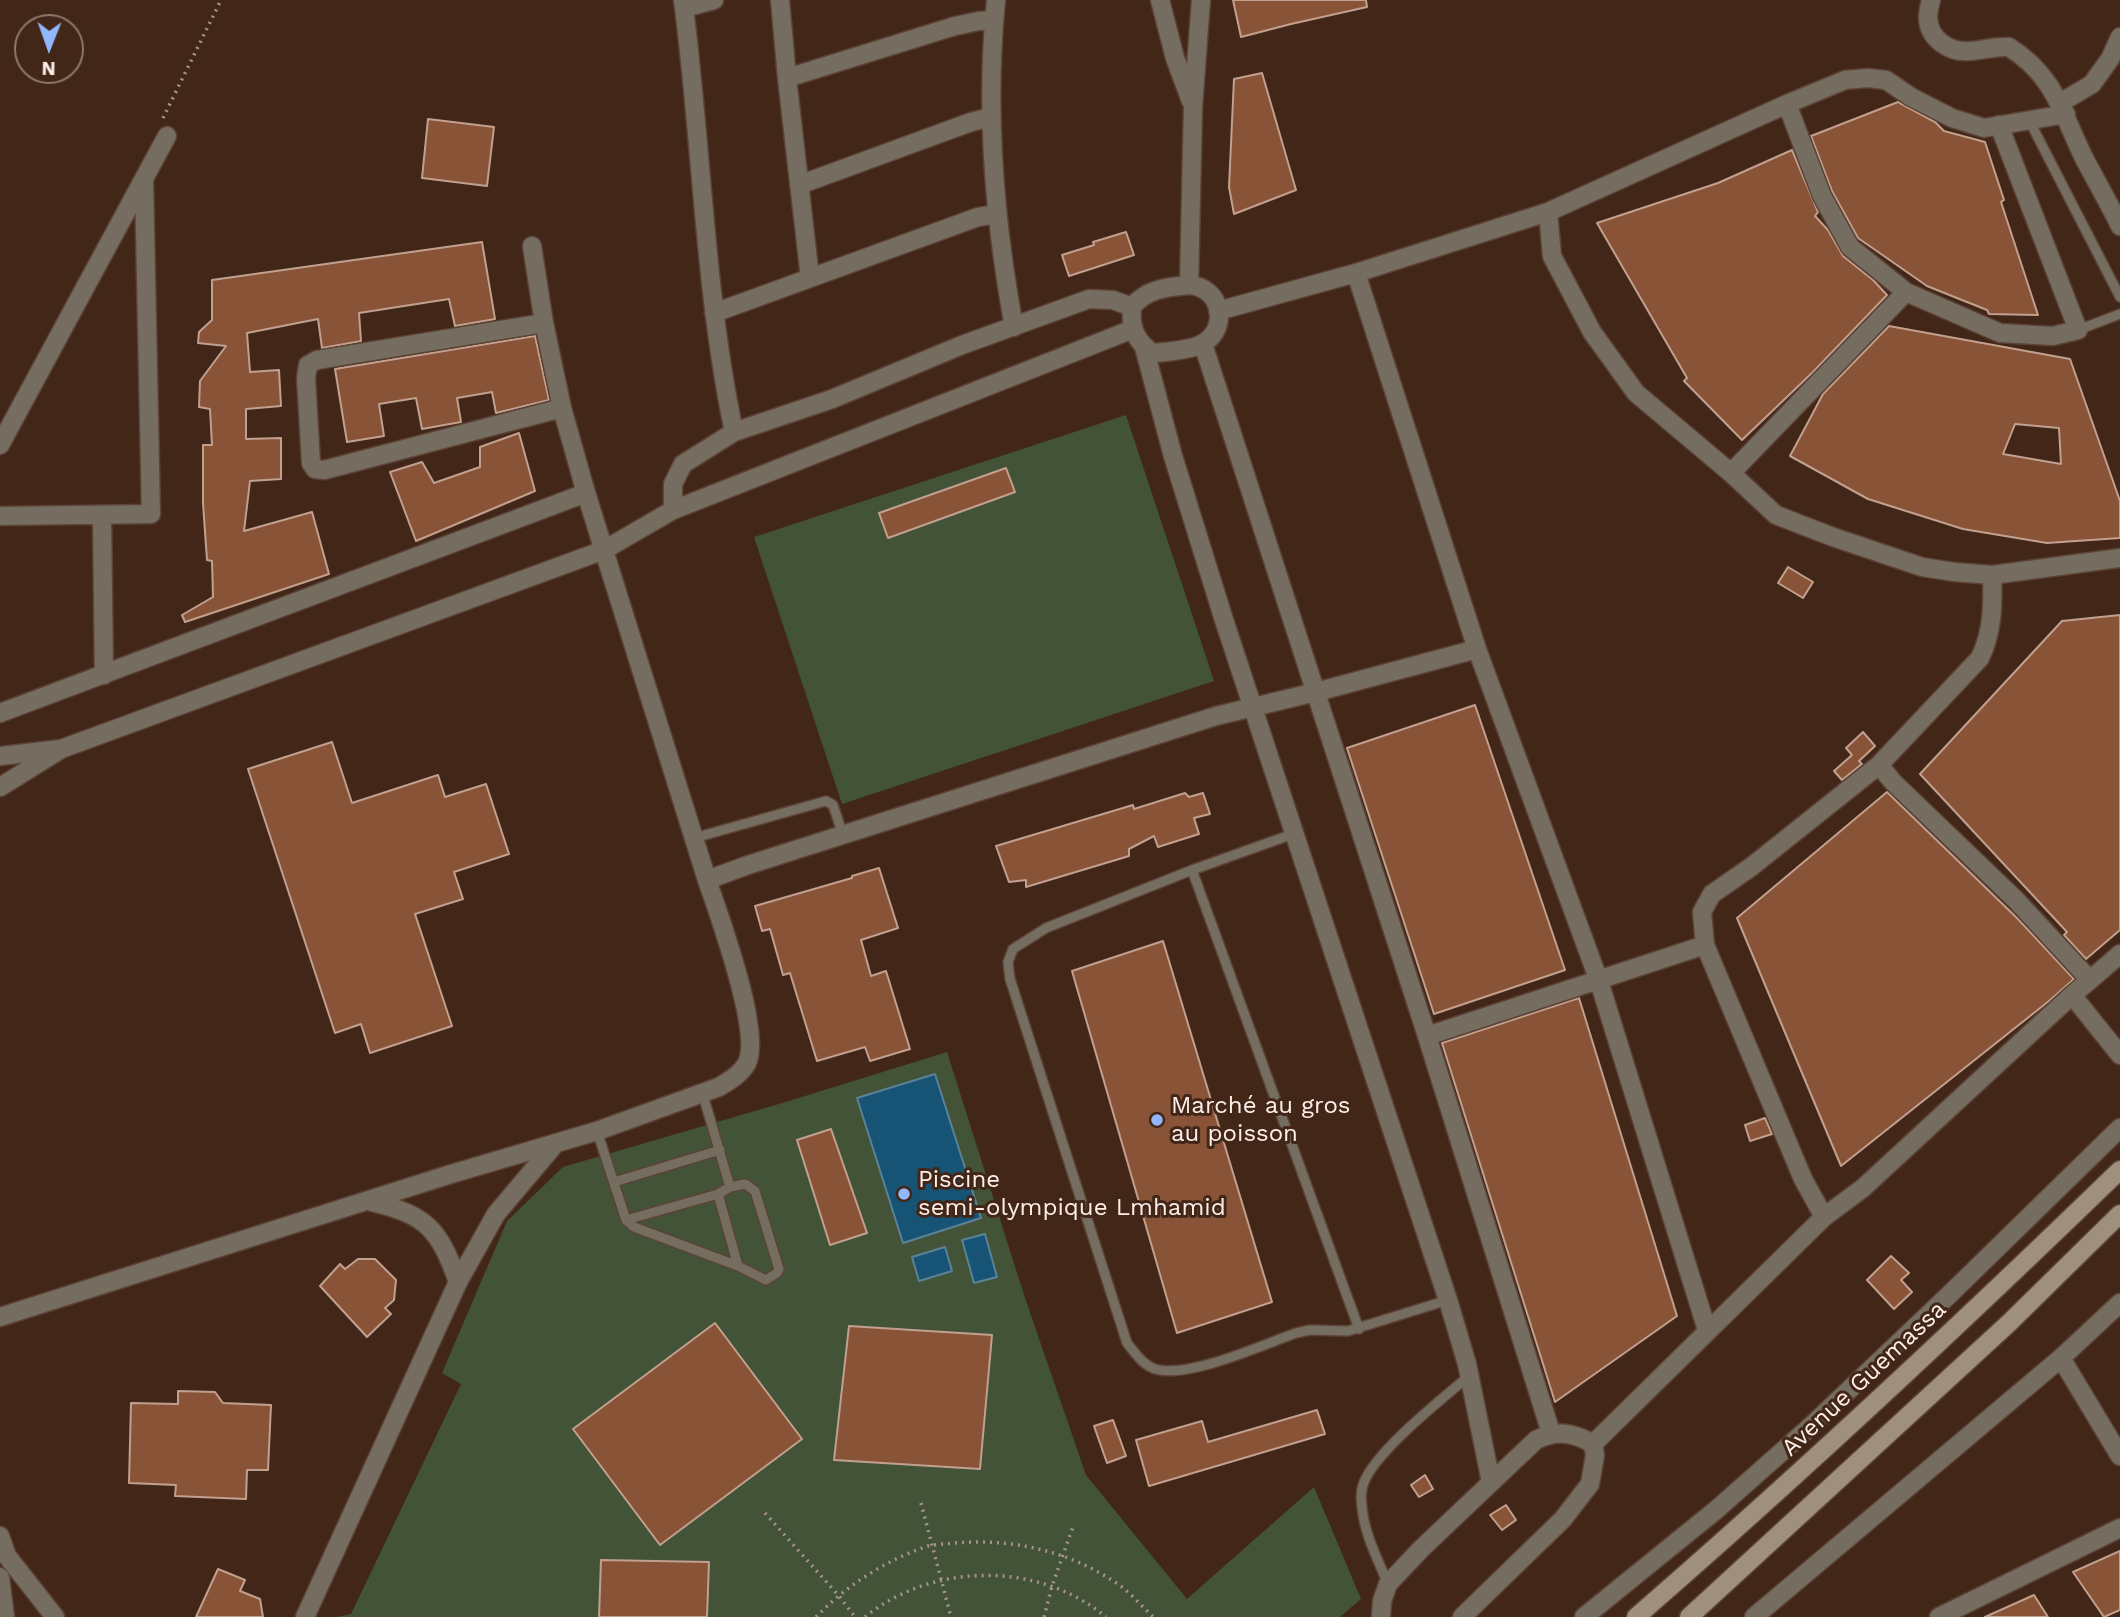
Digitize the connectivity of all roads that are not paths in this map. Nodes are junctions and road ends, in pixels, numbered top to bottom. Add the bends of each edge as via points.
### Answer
1 (714, 0) edge
2 (780, 0) edge
3 (996, 0) edge
4 (1160, 0) edge
5 (1201, 0) edge
6 (1931, 0) edge
7 (684, 4) edge
8 (994, 20) junction
9 (2120, 37) edge
10 (787, 78) junction
11 (1787, 104) junction
12 (1193, 107) junction
13 (2063, 109) junction
14 (991, 117) junction
15 (2029, 120) junction
16 (1999, 125) junction
17 (167, 136) dead end
18 (144, 182) junction
19 (799, 185) junction
20 (2112, 189) edge
21 (1548, 212) junction
22 (997, 214) junction
23 (2120, 226) edge
24 (532, 246) dead end
25 (1356, 273) junction
26 (810, 278) junction
27 (1189, 285) junction
28 (1906, 292) junction
29 (2120, 297) edge
30 (1132, 307) junction
31 (1218, 311) junction
32 (714, 313) junction
33 (2120, 314) edge
34 (544, 323) junction
35 (1014, 327) junction
36 (1133, 329) junction
37 (2078, 330) junction
38 (1203, 344) junction
39 (1144, 347) junction
40 (562, 408) junction
41 (734, 432) junction
42 (0, 446) edge
43 (1731, 473) junction
44 (586, 493) junction
45 (673, 510) junction
46 (102, 515) junction
47 (0, 516) edge
48 (604, 550) junction
49 (2120, 558) edge
50 (1992, 575) junction
51 (1477, 649) junction
52 (104, 675) junction
53 (1316, 692) junction
54 (1254, 708) junction
55 (0, 713) edge
56 (61, 749) junction
57 (0, 756) edge
58 (1879, 765) junction
59 (0, 787) edge
60 (1293, 834) junction
61 (843, 835) junction
62 (694, 838) junction
63 (1192, 870) junction
64 (707, 880) junction
65 (1705, 945) junction
66 (2120, 954) edge
67 (1599, 981) junction
68 (2090, 981) junction
69 (2072, 995) junction
70 (1427, 1036) junction
71 (2120, 1055) edge
72 (703, 1095) junction
73 (2120, 1128) edge
74 (597, 1131) junction
75 (557, 1142) junction
76 (720, 1150) junction
77 (2120, 1170) edge
78 (614, 1182) junction
79 (730, 1188) junction
80 (718, 1194) junction
81 (369, 1201) junction
82 (2120, 1214) edge
83 (1824, 1217) junction
84 (626, 1220) junction
85 (738, 1266) junction
86 (457, 1282) junction
87 (1448, 1300) junction
88 (2120, 1303) edge
89 (0, 1317) edge
90 (1359, 1329) junction
91 (1707, 1330) junction
92 (2061, 1359) junction
93 (1469, 1376) junction
94 (1551, 1433) junction
95 (1592, 1444) junction
96 (2120, 1456) edge
97 (1491, 1482) junction
98 (2120, 1528) edge
99 (0, 1536) edge
100 (0, 1577) edge
101 (1388, 1584) junction
102 (5, 1617) edge
103 (55, 1617) edge
104 (305, 1617) edge
105 (1381, 1617) edge
106 (1462, 1617) edge
107 (1584, 1617) edge
108 (1636, 1617) edge
109 (1689, 1617) edge
110 (1754, 1617) edge
111 (1939, 1617) edge

1 - 7 street
2 - 10 street
3 - 8 street
4 - 12 street
5 - 12 street
6 - 13 street via 1930,26 1947,47 1961,52 2009,47 2045,78
7 - 32 street
8 - 10 street via 955,26
8 - 14 street
9 - 13 street via 2092,84
10 - 19 street
11 - 16 street via 1845,80 1868,78 1885,80 1952,118 1984,128
11 - 21 street
11 - 28 street via 1822,196 1850,247
12 - 27 street
13 - 15 street
13 - 20 street via 2084,157
14 - 19 street
14 - 22 street
15 - 16 street
15 - 29 lane
16 - 37 street
17 - 18 street
18 - 42 street
18 - 46 street via 151,514
19 - 26 street
20 - 23 street
21 - 25 street
21 - 43 street via 1552,256 1591,332 1636,393
22 - 26 street
22 - 35 street
24 - 34 street
25 - 31 street
25 - 51 street
26 - 32 street
27 - 30 street via 1148,292
27 - 31 street via 1209,290
28 - 37 street via 2000,333 2053,336
28 - 43 street
30 - 35 street via 1089,299
30 - 36 street
31 - 38 street via 1213,334
32 - 41 street
33 - 37 lane
34 - 40 street
34 - 40 street via 308,365 311,463 320,471
35 - 41 street via 832,399
36 - 39 street
36 - 45 street
38 - 39 street via 1153,353
38 - 53 street
39 - 54 street via 1173,456
40 - 44 street
41 - 45 street via 683,464 673,484
43 - 50 street via 1776,514 1788,519 1922,567
44 - 48 street
44 - 52 street
45 - 48 street
46 - 47 street
46 - 52 street
48 - 56 street
48 - 62 street
49 - 50 street
50 - 58 street via 1993,612 1980,658
51 - 53 street
51 - 67 street
52 - 55 street
53 - 54 street
53 - 70 street
54 - 60 street
54 - 61 street via 1216,716
56 - 57 street
56 - 59 street
58 - 65 street via 1712,894 1702,912
58 - 68 street via 2016,900
60 - 63 lane
60 - 87 street
61 - 62 lane via 833,805 826,801
61 - 64 street
62 - 64 street
63 - 90 lane
63 - 90 lane via 1046,928 1013,949 1008,962 1127,1343 1139,1359 1154,1368 1175,1371 1196,1369 1296,1333
64 - 72 street via 745,1006 751,1051 736,1077
65 - 67 street
65 - 83 street via 1803,1179
66 - 68 street
67 - 70 street
67 - 91 street
68 - 69 street
69 - 71 street
69 - 83 street via 1863,1188
70 - 94 street
72 - 74 street
72 - 76 lane
73 - 107 street via 1811,1426
74 - 75 street
74 - 78 lane
75 - 81 street
75 - 86 street via 496,1214
76 - 78 lane
76 - 79 lane
77 - 108 main road, Avenue Guemassa via 1787,1484
78 - 84 lane
79 - 80 lane
79 - 85 lane via 745,1184 755,1191 779,1269 764,1280
80 - 84 lane
80 - 85 lane
81 - 86 street via 423,1221 447,1253
81 - 89 street
82 - 109 main road via 2009,1323
83 - 91 street
84 - 85 lane
86 - 104 street
87 - 90 lane
87 - 93 street
88 - 92 street
91 - 95 street
92 - 96 street
92 - 110 street
93 - 97 street
93 - 101 lane via 1389,1447 1363,1486 1369,1539
94 - 95 street via 1581,1437
94 - 97 street via 1536,1440
95 - 106 street via 1590,1484 1563,1519
97 - 101 street
98 - 111 street
99 - 103 street via 7,1556
100 - 102 street
101 - 105 street

